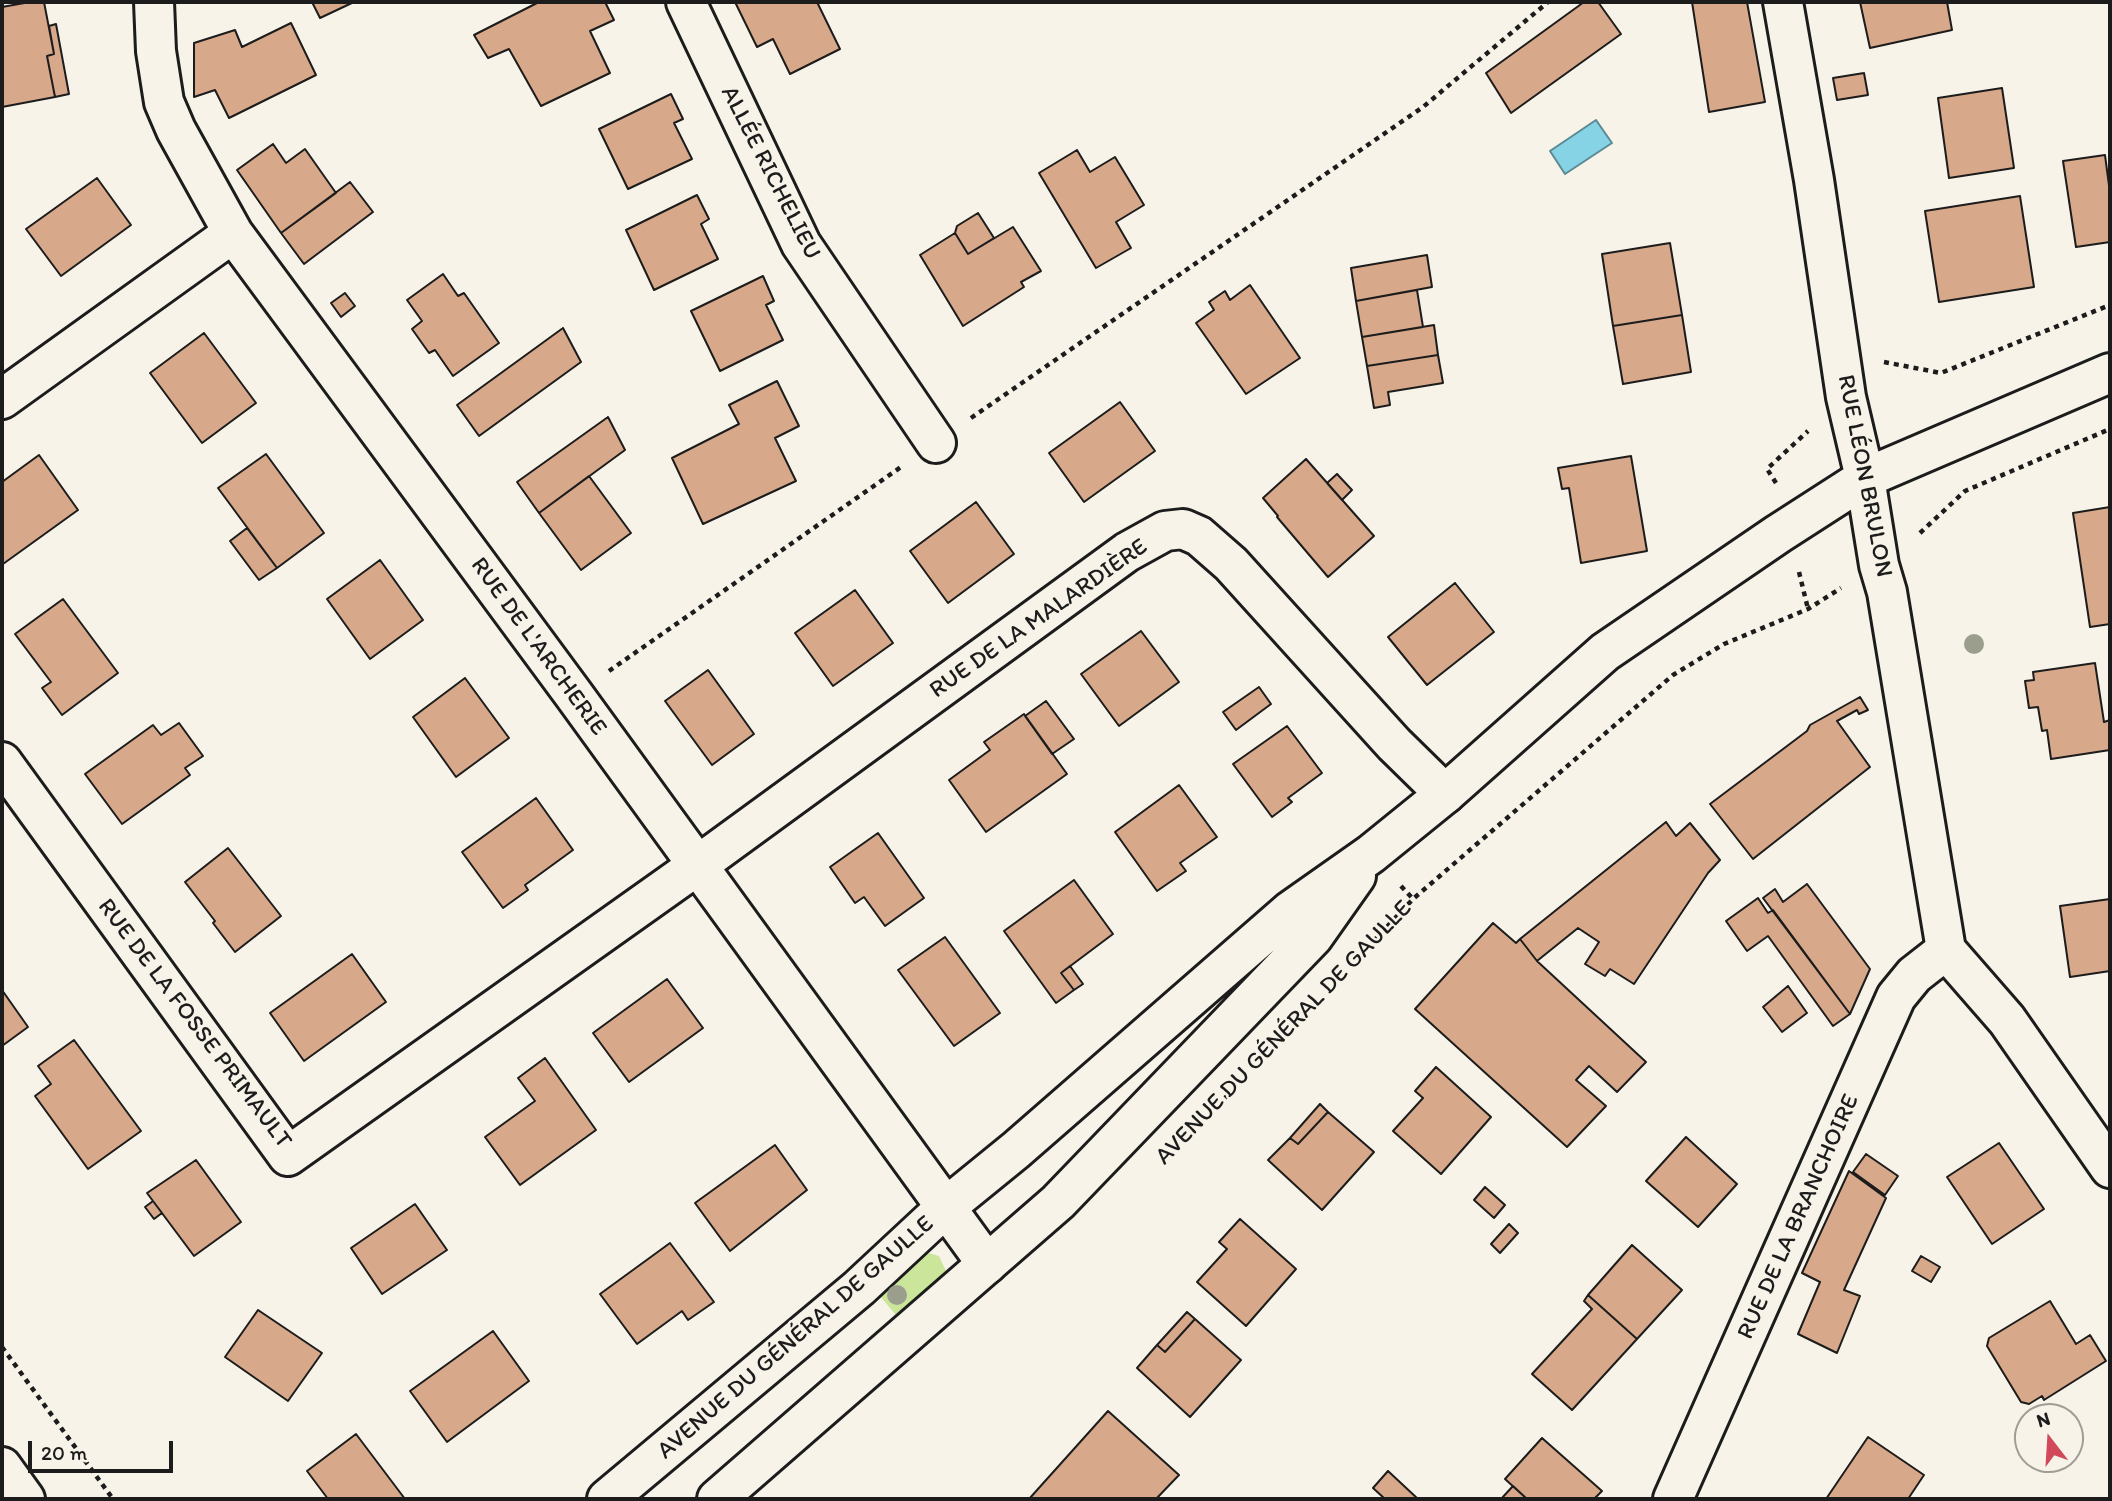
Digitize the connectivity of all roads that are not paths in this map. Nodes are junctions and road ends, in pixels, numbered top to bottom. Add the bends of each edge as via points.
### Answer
1 (154, 2) edge
2 (686, 2) edge
3 (1783, 2) edge
4 (233, 233) junction
5 (2110, 373) edge
6 (2, 399) edge
7 (936, 443) road end
8 (1865, 478) junction
9 (2, 762) edge
10 (1445, 794) junction
11 (1371, 854) junction
12 (698, 865) junction
13 (1946, 950) junction
14 (2110, 1168) edge
15 (946, 1207) junction
16 (986, 1264) junction
17 (2, 1467) edge
18 (25, 1499) edge
19 (607, 1499) edge
20 (717, 1499) edge
21 (1673, 1499) edge

1 - 4 street, RUE DE L'ARCHERIE via 164,102
2 - 7 street, ALLÉE RICHELIEU via 801,244
3 - 8 street, RUE LÉON BRULON via 1846,397
4 - 6 street
4 - 12 street, RUE DE L'ARCHERIE
5 - 8 street, AVENUE DU GÉNÉRAL DE GAULLE
8 - 10 street, AVENUE DU GÉNÉRAL DE GAULLE via 1605,652
8 - 13 street, RUE LÉON BRULON
9 - 12 street, RUE DE LA FOSSE PRIMAULT via 288,1156
10 - 11 street, AVENUE DU GÉNÉRAL DE GAULLE
10 - 12 street, RUE DE LA MALARDIÈRE via 1231,564 1199,536 1183,529 1165,531 1127,552
11 - 15 street, AVENUE DU GÉNÉRAL DE GAULLE via 1290,911
11 - 16 street, AVENUE DU GÉNÉRAL DE GAULLE via 1313,937 1058,1202
12 - 15 street, RUE DE L'ARCHERIE
13 - 14 street via 2007,1020
13 - 21 street, RUE DE LA BRANCHOIRE via 1914,975 1896,997
15 - 16 street, RUE DE L'ARCHERIE
15 - 19 street, AVENUE DU GÉNÉRAL DE GAULLE via 859,1288
16 - 20 street, AVENUE DU GÉNÉRAL DE GAULLE
17 - 18 street

